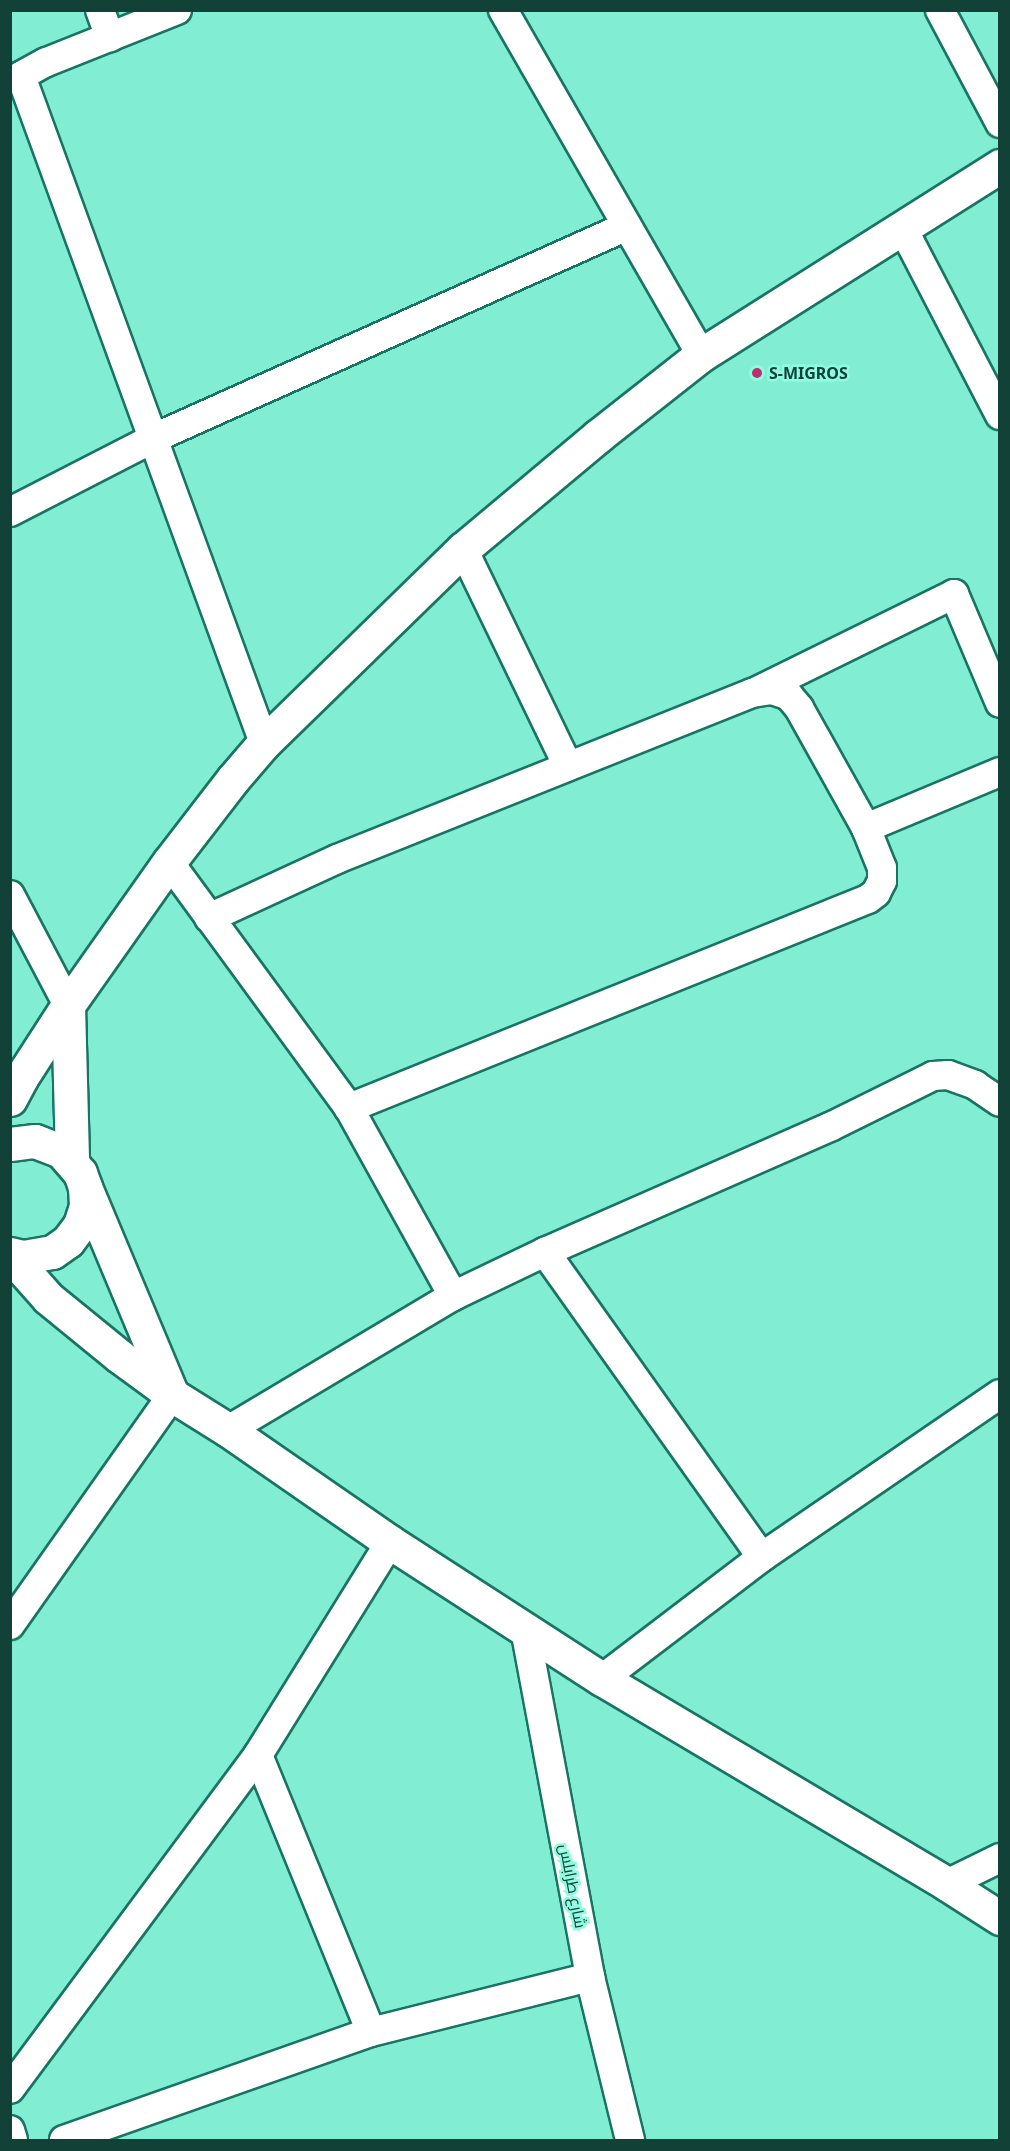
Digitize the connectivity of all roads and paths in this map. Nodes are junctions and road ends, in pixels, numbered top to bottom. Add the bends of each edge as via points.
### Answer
1 (100, 10) edge
2 (177, 10) edge
3 (503, 10) edge
4 (940, 10) edge
5 (110, 37) junction
6 (16, 77) edge
7 (999, 123) edge
8 (999, 166) edge
9 (625, 227) junction
10 (902, 227) junction
11 (701, 356) junction
12 (999, 416) edge
13 (152, 439) junction
14 (10, 512) edge
15 (463, 549) junction
16 (752, 693) junction
17 (999, 703) edge
18 (264, 743) junction
19 (568, 766) junction
20 (999, 772) edge
21 (866, 828) junction
22 (169, 862) junction
23 (10, 895) edge
24 (209, 918) junction
25 (68, 1005) junction
26 (10, 1099) edge
27 (999, 1102) edge
28 (349, 1108) junction
29 (10, 1144) edge
30 (78, 1174) junction
31 (544, 1252) junction
32 (10, 1255) edge
33 (453, 1296) junction
34 (999, 1394) edge
35 (172, 1395) junction
36 (228, 1430) junction
37 (390, 1542) junction
38 (762, 1557) junction
39 (10, 1625) edge
40 (525, 1629) junction
41 (602, 1679) junction
42 (258, 1755) junction
43 (999, 1858) edge
44 (947, 1884) junction
45 (999, 1918) edge
46 (590, 1977) junction
47 (371, 2032) junction
48 (10, 2089) edge
49 (10, 2130) edge
50 (13, 2140) edge
51 (64, 2140) edge
52 (630, 2140) edge

1 - 5 street
2 - 5 street
3 - 9 street
4 - 7 street
5 - 6 street
6 - 13 street
8 - 10 street
9 - 11 street
9 - 13 street
10 - 11 street
10 - 12 street
11 - 15 street
13 - 14 street
13 - 18 street
15 - 18 street
15 - 19 street
16 - 17 street via 954,594
16 - 19 street
16 - 21 street via 772,690 789,696
18 - 22 street
19 - 24 street via 337,859
20 - 21 street
21 - 28 street via 882,868 882,881 868,899
22 - 24 street
22 - 25 street
23 - 25 street
24 - 28 street
25 - 26 street
25 - 30 street
27 - 31 street via 975,1085 948,1075 933,1076 830,1127
28 - 33 street
29 - 30 street via 35,1141 61,1151
30 - 32 street via 86,1206 80,1225 68,1241 38,1256
30 - 35 street
31 - 33 street
31 - 38 street
32 - 35 street via 48,1298 82,1328
33 - 36 street
34 - 38 street
35 - 36 street
35 - 39 street
36 - 37 street
37 - 40 street
37 - 42 street
38 - 41 street
40 - 41 street
40 - 46 street, شارع طرابلس
41 - 44 street
42 - 47 street
42 - 48 street
43 - 44 street
44 - 45 street
46 - 47 street
46 - 52 street, شارع طرابلس
47 - 51 street
49 - 50 street

